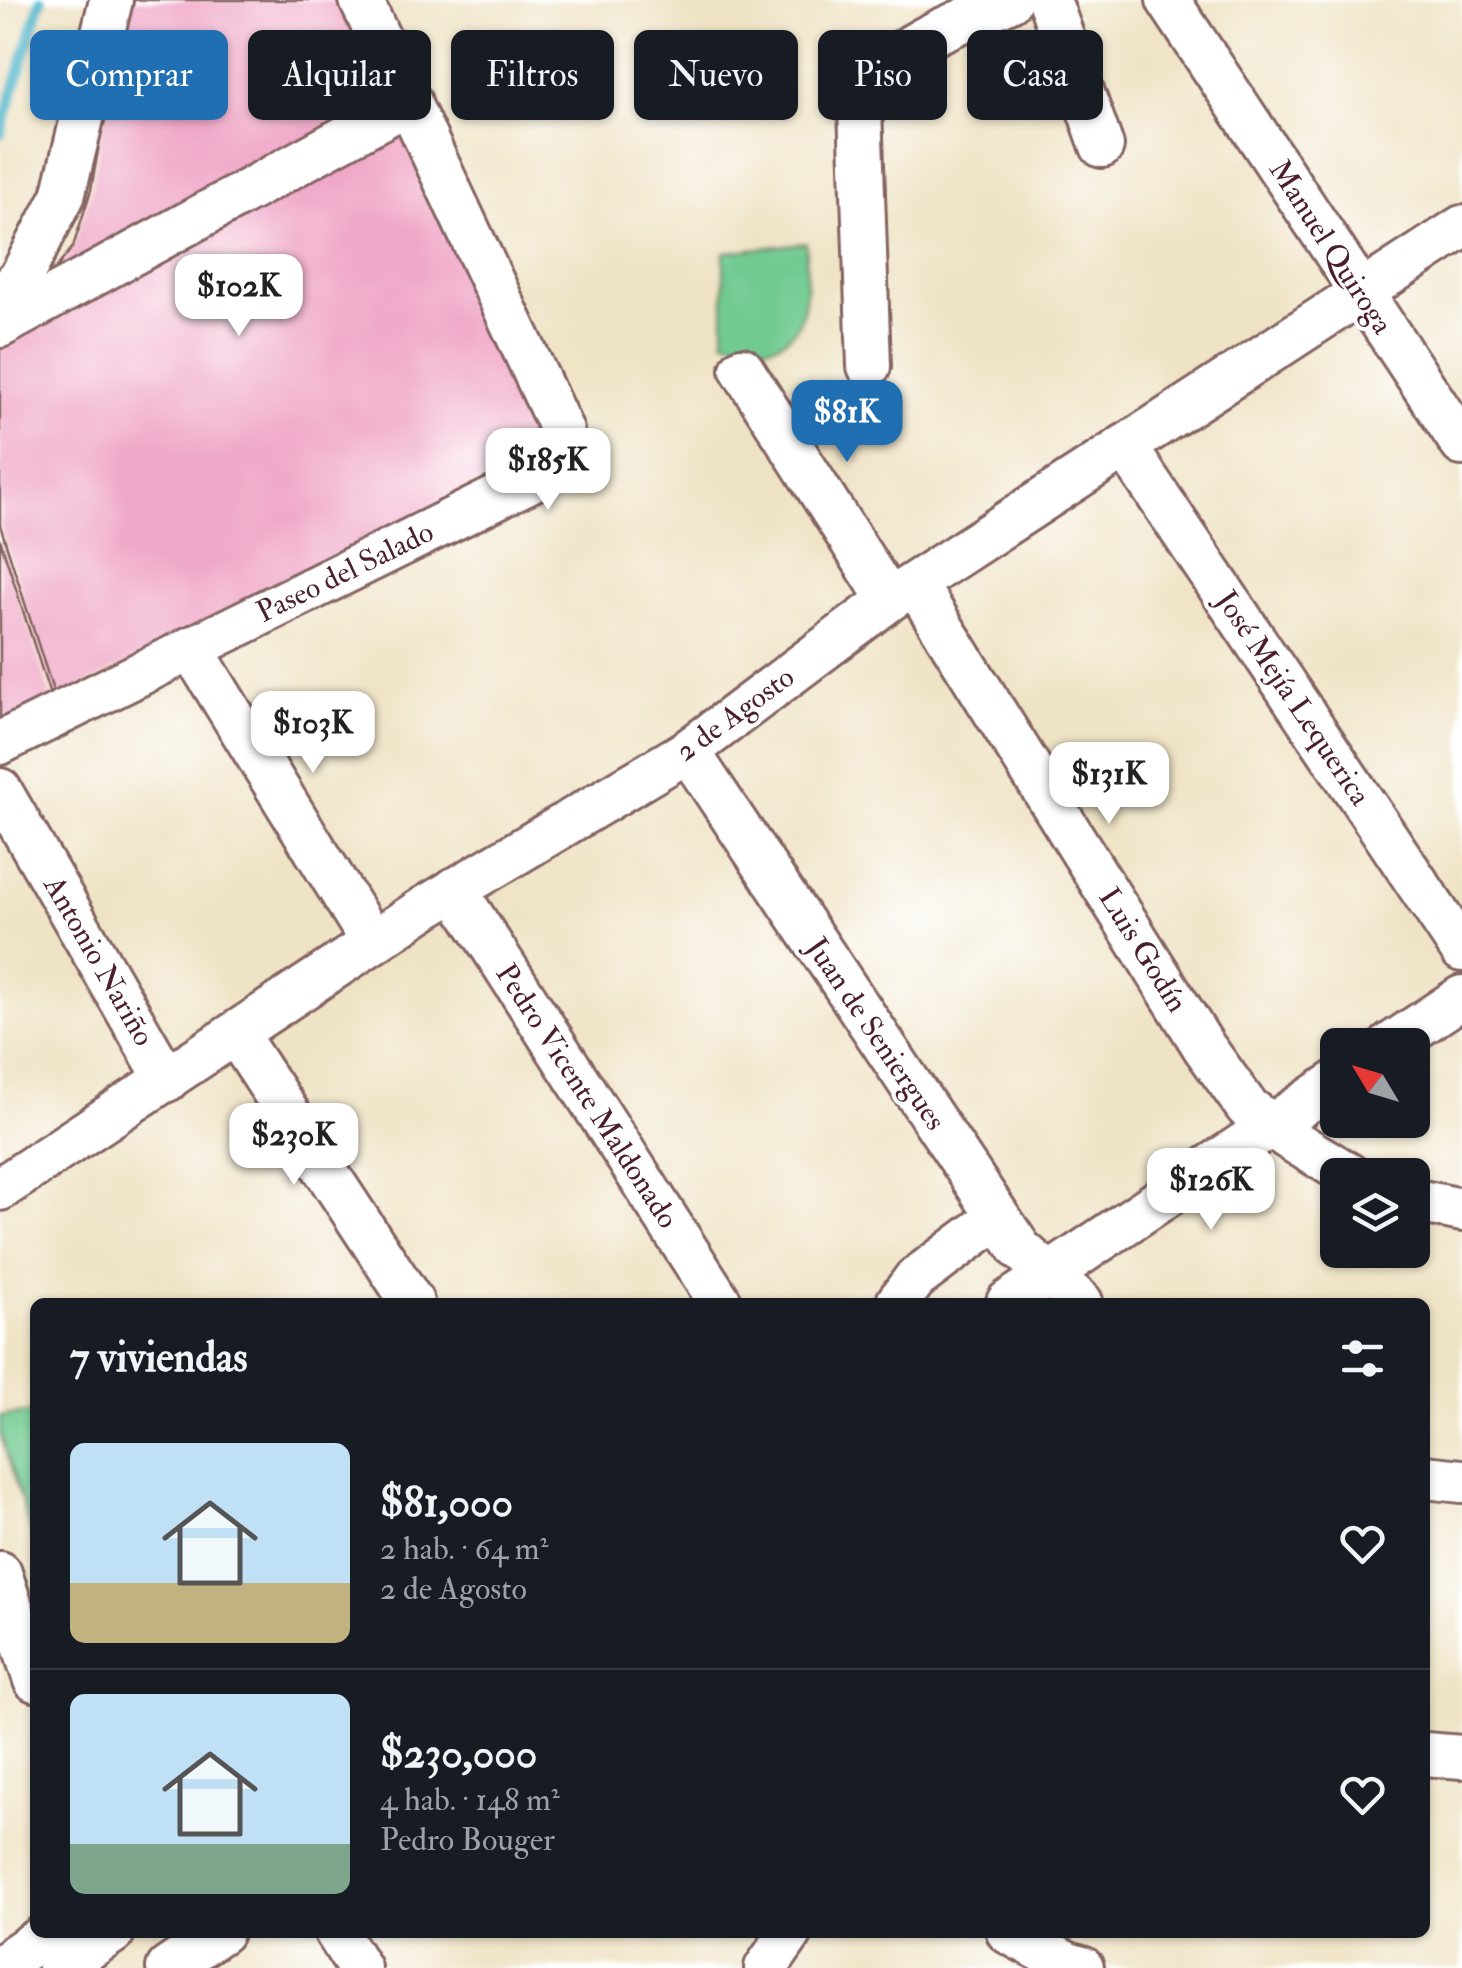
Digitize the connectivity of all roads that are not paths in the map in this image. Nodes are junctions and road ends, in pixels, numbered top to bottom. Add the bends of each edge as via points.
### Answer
1 (111, 0) edge
2 (361, 0) edge
3 (1010, 0) edge
4 (1049, 0) edge
5 (1168, 0) edge
6 (375, 30) edge
7 (377, 120) edge
8 (418, 120) edge
9 (1102, 146) dead end
10 (1462, 226) edge
11 (1360, 292) junction
12 (0, 299) edge
13 (0, 326) edge
14 (869, 366) dead end
15 (742, 369) dead end
16 (1462, 444) edge
17 (1124, 446) junction
18 (902, 592) junction
19 (192, 648) junction
20 (0, 742) edge
21 (688, 751) junction
22 (0, 790) edge
23 (454, 889) junction
24 (372, 942) junction
25 (1462, 950) edge
26 (1462, 997) edge
27 (1462, 1026) edge
28 (1416, 1028) edge
29 (236, 1034) junction
30 (1430, 1046) edge
31 (167, 1080) junction
32 (1320, 1091) edge
33 (1320, 1110) edge
34 (1268, 1123) junction
35 (1323, 1158) edge
36 (0, 1189) edge
37 (1430, 1204) edge
38 (1462, 1210) edge
39 (998, 1216) junction
40 (1059, 1293) edge
41 (409, 1298) edge
42 (717, 1298) edge
43 (901, 1298) edge
44 (1031, 1298) edge
45 (1430, 1478) edge
46 (1462, 1481) edge
47 (0, 1574) edge
48 (30, 1665) edge
49 (1430, 1754) edge
50 (1462, 1757) edge
51 (41, 1938) edge
52 (104, 1938) edge
53 (212, 1938) edge
54 (340, 1938) edge
55 (786, 1938) edge
56 (1019, 1938) edge
57 (0, 1966) edge
58 (1072, 1967) edge
59 (59, 1968) edge
60 (168, 1968) edge
61 (359, 1968) edge
62 (766, 1968) edge

1 - 12 street via 63,196 22,274
2 - 6 street, Paseo del Salado
3 - 14 street via 890,59 864,91
4 - 9 street
5 - 11 street, Manuel Quiroga
7 - 13 street
8 - 19 street, Paseo del Salado via 562,431 553,463 542,475
10 - 11 street, 2 de Agosto
11 - 16 street, Manuel Quiroga
11 - 17 street, 2 de Agosto
15 - 18 street, Luis Godín
17 - 18 street, 2 de Agosto
17 - 25 street, José Mejía Lequerica
18 - 21 street, 2 de Agosto
18 - 34 street, Luis Godín via 1204,1047
19 - 20 street, Paseo del Salado
19 - 24 street
21 - 23 street, 2 de Agosto
21 - 39 street, Juan de Seniergues
22 - 31 street, Antonio Nariño
23 - 24 street, 2 de Agosto
23 - 42 street, Pedro Vicente Maldonado
24 - 29 street, 2 de Agosto
26 - 28 street
27 - 30 street
29 - 31 street, 2 de Agosto
29 - 41 street
31 - 36 street, 2 de Agosto
32 - 34 street
33 - 34 street
34 - 35 street, Luis Godín
34 - 40 street
37 - 38 street
39 - 40 street, Juan de Seniergues
39 - 43 street
40 - 44 street
45 - 46 street
47 - 48 street
49 - 50 street
51 - 57 street
52 - 59 street
53 - 60 street
54 - 61 street
55 - 62 street
56 - 58 street

